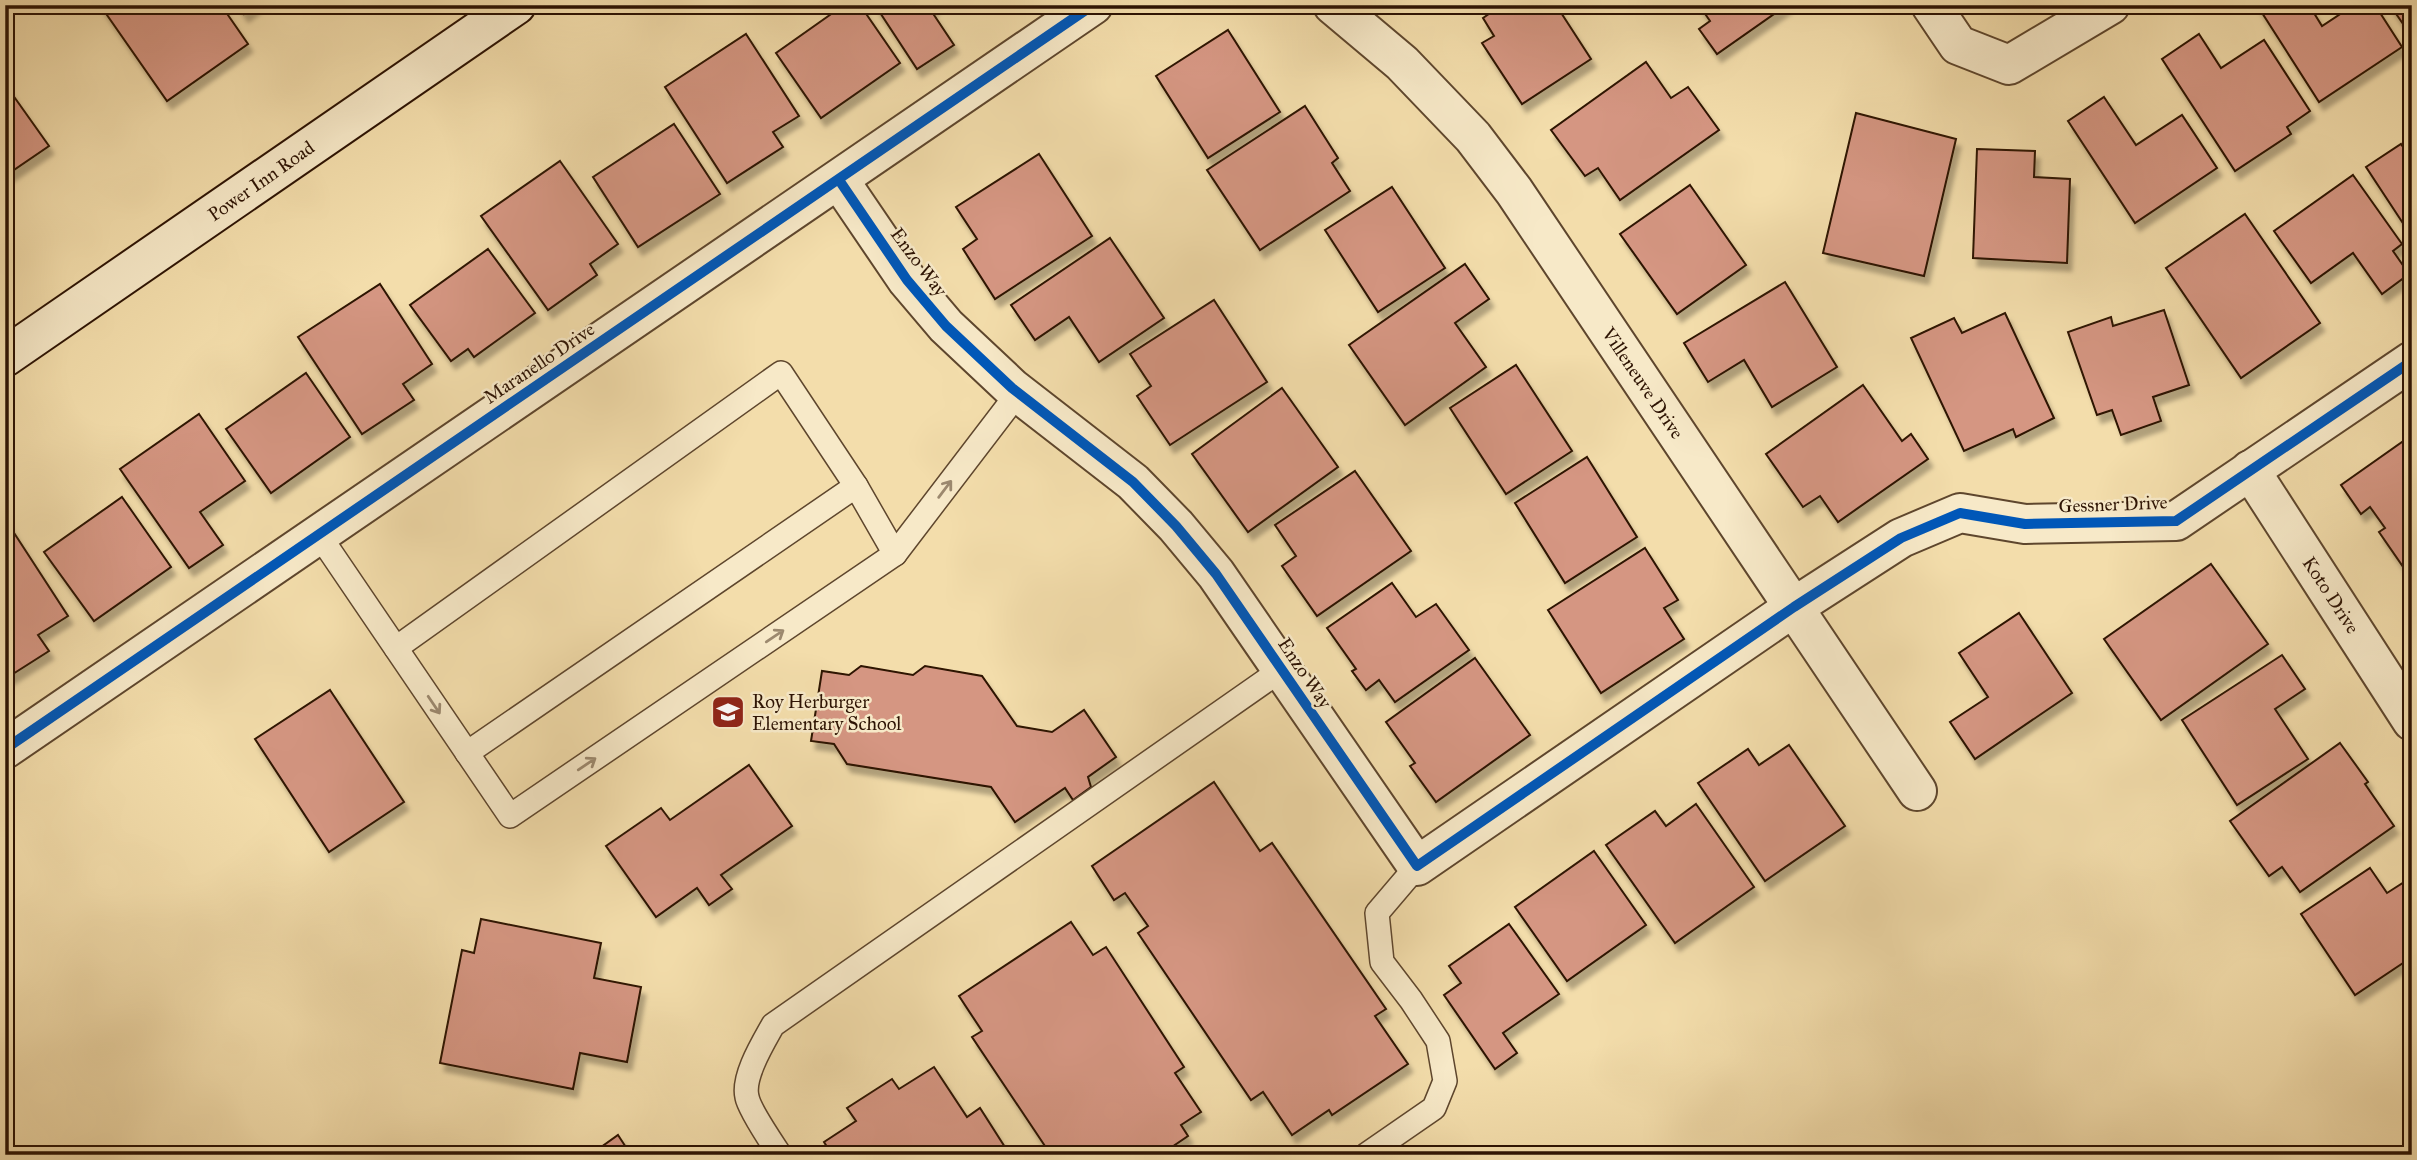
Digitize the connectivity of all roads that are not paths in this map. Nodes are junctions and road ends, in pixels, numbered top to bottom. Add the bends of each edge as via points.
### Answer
1 (516, 5) edge
2 (1093, 5) edge
3 (1333, 5) edge
4 (1931, 5) edge
5 (2110, 5) edge
6 (839, 180) junction
7 (5, 356) edge
8 (2412, 361) edge
9 (1018, 393) junction
10 (2250, 470) junction
11 (856, 486) junction
12 (318, 536) junction
13 (895, 554) junction
14 (1794, 607) junction
15 (396, 649) junction
16 (1281, 670) junction
17 (2412, 721) edge
18 (5, 749) edge
19 (467, 753) junction
20 (1917, 791) dead end
21 (1417, 866) junction
22 (780, 1155) edge
23 (1366, 1155) edge

1 - 7 street, Power Inn Road
2 - 6 street, Maranello Drive
3 - 14 street, Villeneuve Drive via 1402,63 1472,137 1514,191
4 - 5 street via 1958,45 2009,65
6 - 9 street, Enzo Way via 907,280 946,326
6 - 12 street, Maranello Drive
8 - 10 street, Gessner Drive
13 -> 9 lane
9 - 16 street, Enzo Way via 1133,482 1176,526 1216,574
10 - 14 street, Gessner Drive via 2176,521 2025,524 1960,513 1901,538
10 - 17 street, Koto Drive
11 - 13 lane
11 - 15 lane via 781,373
11 - 19 lane
12 - 15 lane
12 - 18 street, Maranello Drive
19 -> 13 lane via 510,816
14 - 20 street, Villeneuve Drive
14 - 21 street
15 -> 19 lane
16 - 21 street, Enzo Way
16 - 22 lane via 773,1025 752,1064 746,1096
21 - 23 lane via 1377,913 1381,962 1438,1041 1445,1081 1434,1108

